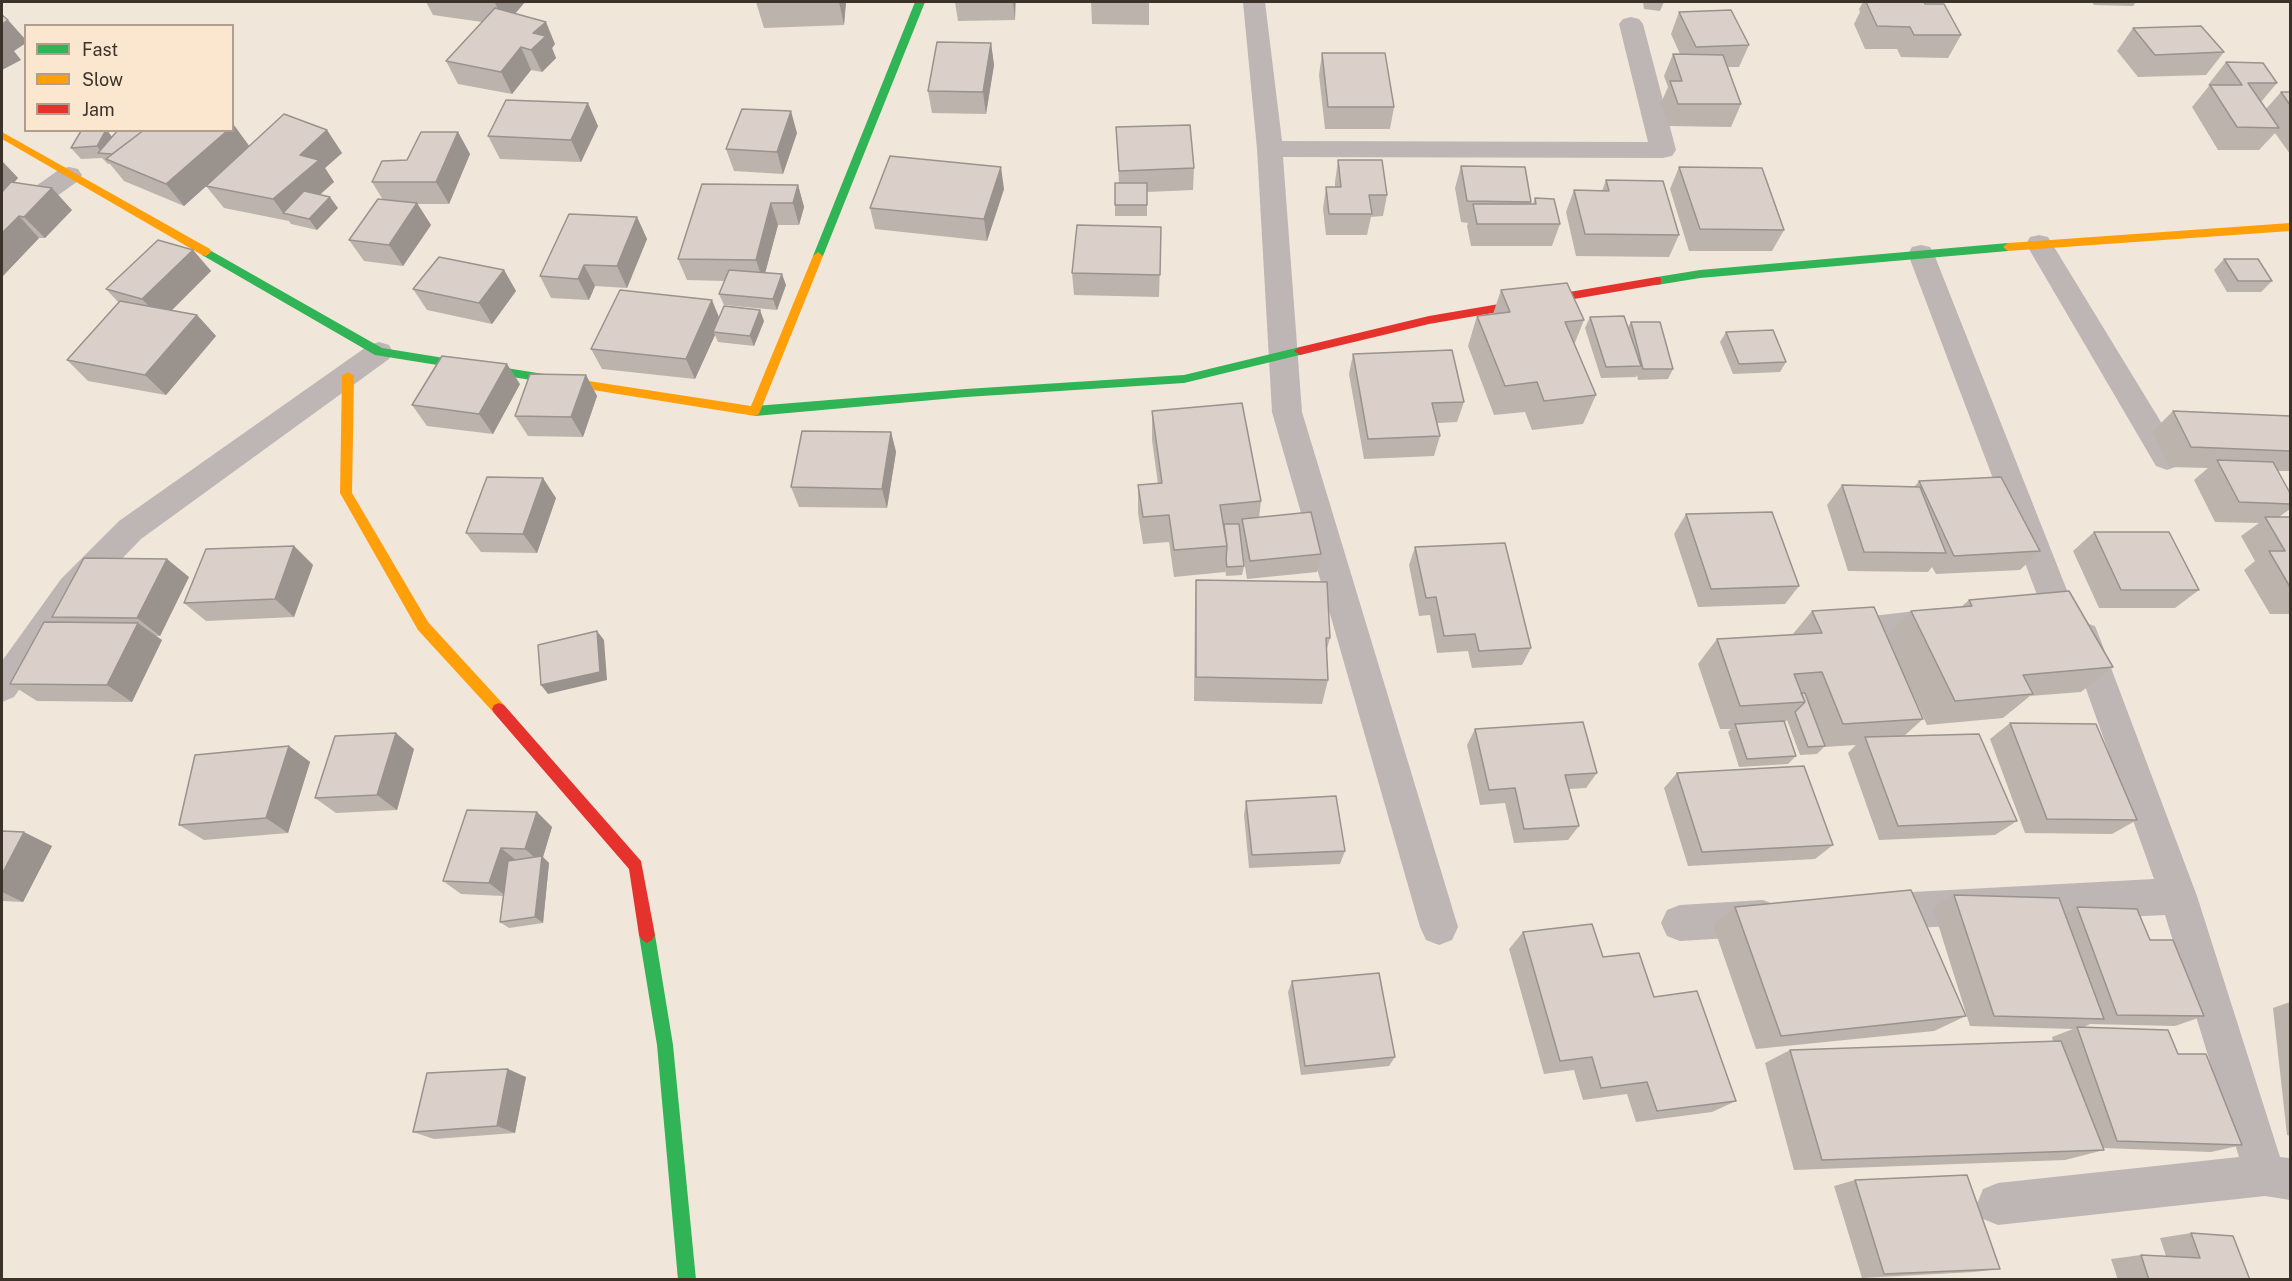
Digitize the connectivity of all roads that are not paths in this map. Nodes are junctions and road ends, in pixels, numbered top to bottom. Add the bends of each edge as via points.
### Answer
1 (920, 2) edge
2 (1254, 2) edge
3 (1630, 24) dead end
4 (2, 135) edge
5 (1270, 149) junction
6 (69, 175) junction
7 (2, 224) edge
8 (2290, 227) edge
9 (2039, 244) junction
10 (1921, 254) junction
11 (379, 352) junction
12 (1283, 354) junction
13 (348, 376) junction
14 (755, 411) junction
15 (2167, 458) dead end
16 (2058, 608) junction
17 (2022, 612) edge
18 (1975, 618) edge
19 (1810, 637) edge
20 (2, 687) edge
21 (2178, 896) junction
22 (1846, 914) edge
23 (1798, 916) edge
24 (1680, 923) dead end
25 (1439, 927) dead end
26 (2278, 1177) edge
27 (1998, 1204) dead end
28 (687, 1280) edge

1 - 14 street
2 - 5 street
3 - 5 street via 1663,150
4 - 6 street
5 - 12 street
6 - 7 street
6 - 11 street
8 - 9 street
9 - 10 street
9 - 15 street
10 - 12 street via 1700,274 1429,320
10 - 16 street
11 - 13 street
11 - 14 street
12 - 14 street via 1184,379
12 - 25 street via 1287,412
13 - 20 street via 130,530 72,589
13 - 28 street via 346,493 423,626 636,866 666,1045
16 - 17 street
16 - 21 street via 2083,636
18 - 19 street
21 - 22 street
21 - 26 street
23 - 24 street
26 - 27 street

